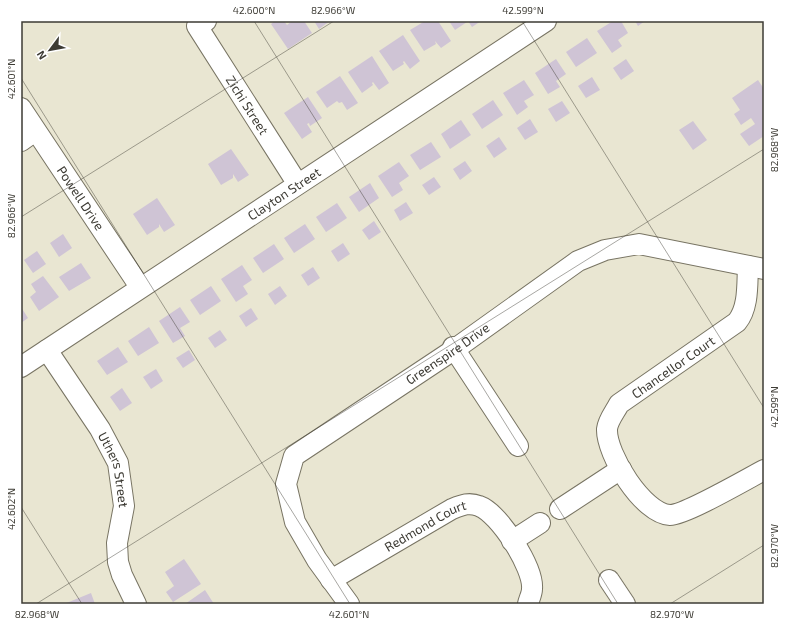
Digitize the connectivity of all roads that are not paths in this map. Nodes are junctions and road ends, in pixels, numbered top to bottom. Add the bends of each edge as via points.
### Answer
1 (546, 21) edge
2 (202, 24) edge
3 (21, 108) edge
4 (28, 136) edge
5 (297, 183) junction
6 (756, 268) edge
7 (140, 287) junction
8 (454, 348) junction
9 (47, 350) junction
10 (21, 366) edge
11 (518, 446) dead end
12 (621, 469) junction
13 (764, 470) edge
14 (560, 509) dead end
15 (540, 523) dead end
16 (512, 541) junction
17 (331, 580) junction
18 (609, 580) dead end
19 (136, 604) edge
20 (349, 604) edge
21 (528, 604) edge
22 (625, 604) edge

1 - 5 street, Clayton Street
2 - 5 street, Zichi Street
3 - 4 street, Powell Drive
4 - 7 street, Powell Drive
5 - 7 street, Clayton Street
6 - 8 street, Greenspire Drive via 639,244 605,250 578,261
6 - 12 street, Chancellor Court via 742,315 737,322 619,404 607,429 608,444
7 - 9 street, Clayton Street
8 - 11 street
8 - 17 street, Greenspire Drive via 294,456 286,484 295,522
9 - 10 street, Clayton Street
9 - 19 street, Uthers Street via 100,429 118,463 124,506 117,543 118,562
12 - 13 street, Chancellor Court via 648,505 658,512 672,515
12 - 14 street
15 - 16 street
16 - 17 street, Redmond Court via 492,514 479,506 466,504 452,509
16 - 21 street, Redmond Court via 530,573 532,589
17 - 20 street, Greenspire Drive
18 - 22 street

